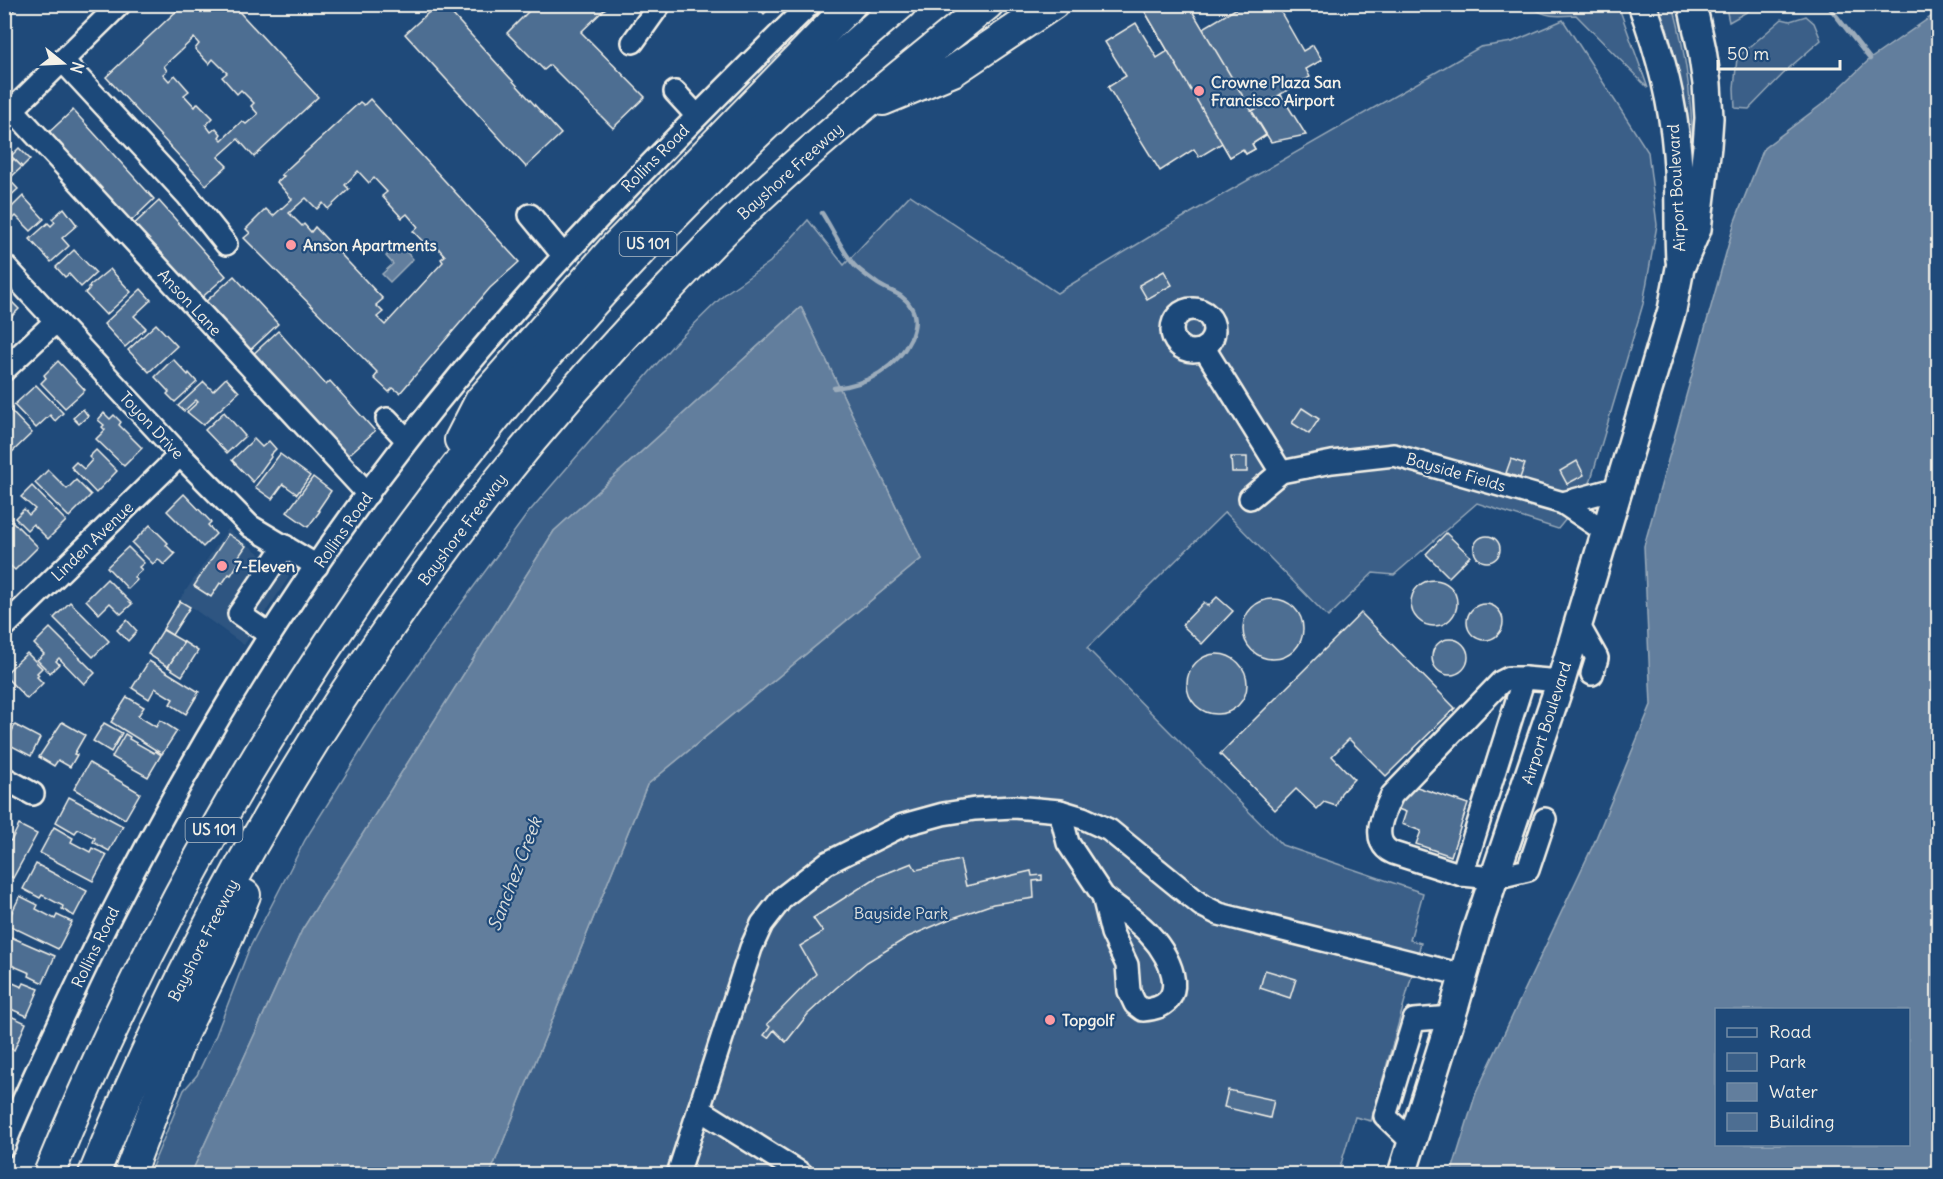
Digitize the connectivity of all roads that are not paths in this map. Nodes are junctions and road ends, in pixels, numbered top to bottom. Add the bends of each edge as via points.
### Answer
1 (120, 4) edge
2 (660, 4) edge
3 (810, 4) edge
4 (850, 4) edge
5 (901, 4) edge
6 (988, 4) edge
7 (1053, 4) edge
8 (1642, 4) edge
9 (1692, 4) edge
10 (633, 42) dead end
11 (63, 61) junction
12 (675, 92) dead end
13 (858, 110) junction
14 (9, 114) edge
15 (697, 116) junction
16 (530, 215) dead end
17 (226, 244) dead end
18 (563, 255) junction
19 (4, 265) edge
20 (1680, 268) junction
21 (56, 321) junction
22 (1204, 348) dead end
23 (4, 370) edge
24 (387, 419) dead end
25 (407, 440) junction
26 (180, 455) junction
27 (1281, 472) junction
28 (1619, 488) junction
29 (368, 494) junction
30 (1250, 498) dead end
31 (1563, 503) junction
32 (423, 509) junction
33 (1606, 531) junction
34 (285, 546) junction
35 (317, 566) junction
36 (1578, 624) junction
37 (4, 627) edge
38 (270, 635) junction
39 (1592, 674) dead end
40 (1524, 678) junction
41 (1561, 681) junction
42 (296, 772) junction
43 (4, 778) edge
44 (33, 794) dead end
45 (1060, 811) junction
46 (1545, 819) dead end
47 (1462, 874) junction
48 (1494, 878) junction
49 (1103, 896) junction
50 (1463, 975) junction
51 (699, 1109) junction
52 (9, 1118) edge
53 (4, 1146) edge
54 (49, 1174) edge
55 (94, 1174) edge
56 (129, 1174) edge
57 (678, 1174) edge
58 (801, 1174) edge
59 (1402, 1174) edge

1 - 11 street
2 - 10 street
3 - 15 street, Rollins Road
4 - 32 highway via 613,249 480,401
5 - 32 highway, US 101 via 799,93 682,208 556,345
6 - 13 highway, Bayshore Freeway / US 101
7 - 13 highway via 953,71
8 - 20 main road, Airport Boulevard via 1662,67 1674,126
9 - 20 main road, Airport Boulevard via 1705,67 1709,118 1697,229
11 - 14 street
11 - 17 street via 187,195
12 - 15 street
13 - 42 highway, Bayshore Freeway / US 101 via 746,209 619,339 556,412 412,595
14 - 29 street, Anson Lane
15 - 18 street, Rollins Road
16 - 18 street
18 - 25 street, Rollins Road
19 - 21 street, Toyon Drive
20 - 28 main road, Airport Boulevard via 1672,310
21 - 23 street
21 - 26 street, Toyon Drive
22 - 27 street
24 - 25 street
25 - 29 street, Rollins Road
26 - 34 street, Toyon Drive via 250,526
26 - 37 street, Linden Avenue
27 - 30 street, Bayside Fields
27 - 31 street, Bayside Fields via 1394,455
28 - 31 street
28 - 33 main road, Airport Boulevard
29 - 35 street, Rollins Road
31 - 33 street, Bayside Fields
32 - 54 highway, US 101 via 339,627 220,819 126,998
33 - 36 main road, Airport Boulevard
34 - 35 street, Toyon Drive
34 - 38 street via 239,614
35 - 38 street, Rollins Road
36 - 39 street via 1597,658
36 - 41 main road, Airport Boulevard
38 - 52 street, Rollins Road via 153,832
40 - 41 street
40 - 47 street
40 - 47 street via 1509,678 1488,694 1392,795 1384,812 1379,838 1386,850
41 - 48 main road, Airport Boulevard
42 - 55 highway, Bayshore Freeway / US 101 via 192,959 131,1085
42 - 56 highway via 219,958 183,1033
43 - 44 street
45 - 49 street via 1068,843
45 - 50 street via 1109,830 1202,905 1219,914
45 - 51 street via 1014,807 943,814 903,825 826,863 807,877 783,897 762,924
46 - 48 street via 1528,870
47 - 48 street
48 - 50 main road, Airport Boulevard
49 - 49 street via 1112,933 1127,965 1129,991 1135,1004 1143,1010 1166,1004 1173,993 1174,974 1162,952 1150,934
50 - 59 main road, Airport Boulevard
51 - 57 street
51 - 58 street
52 - 53 street, Rollins Road

